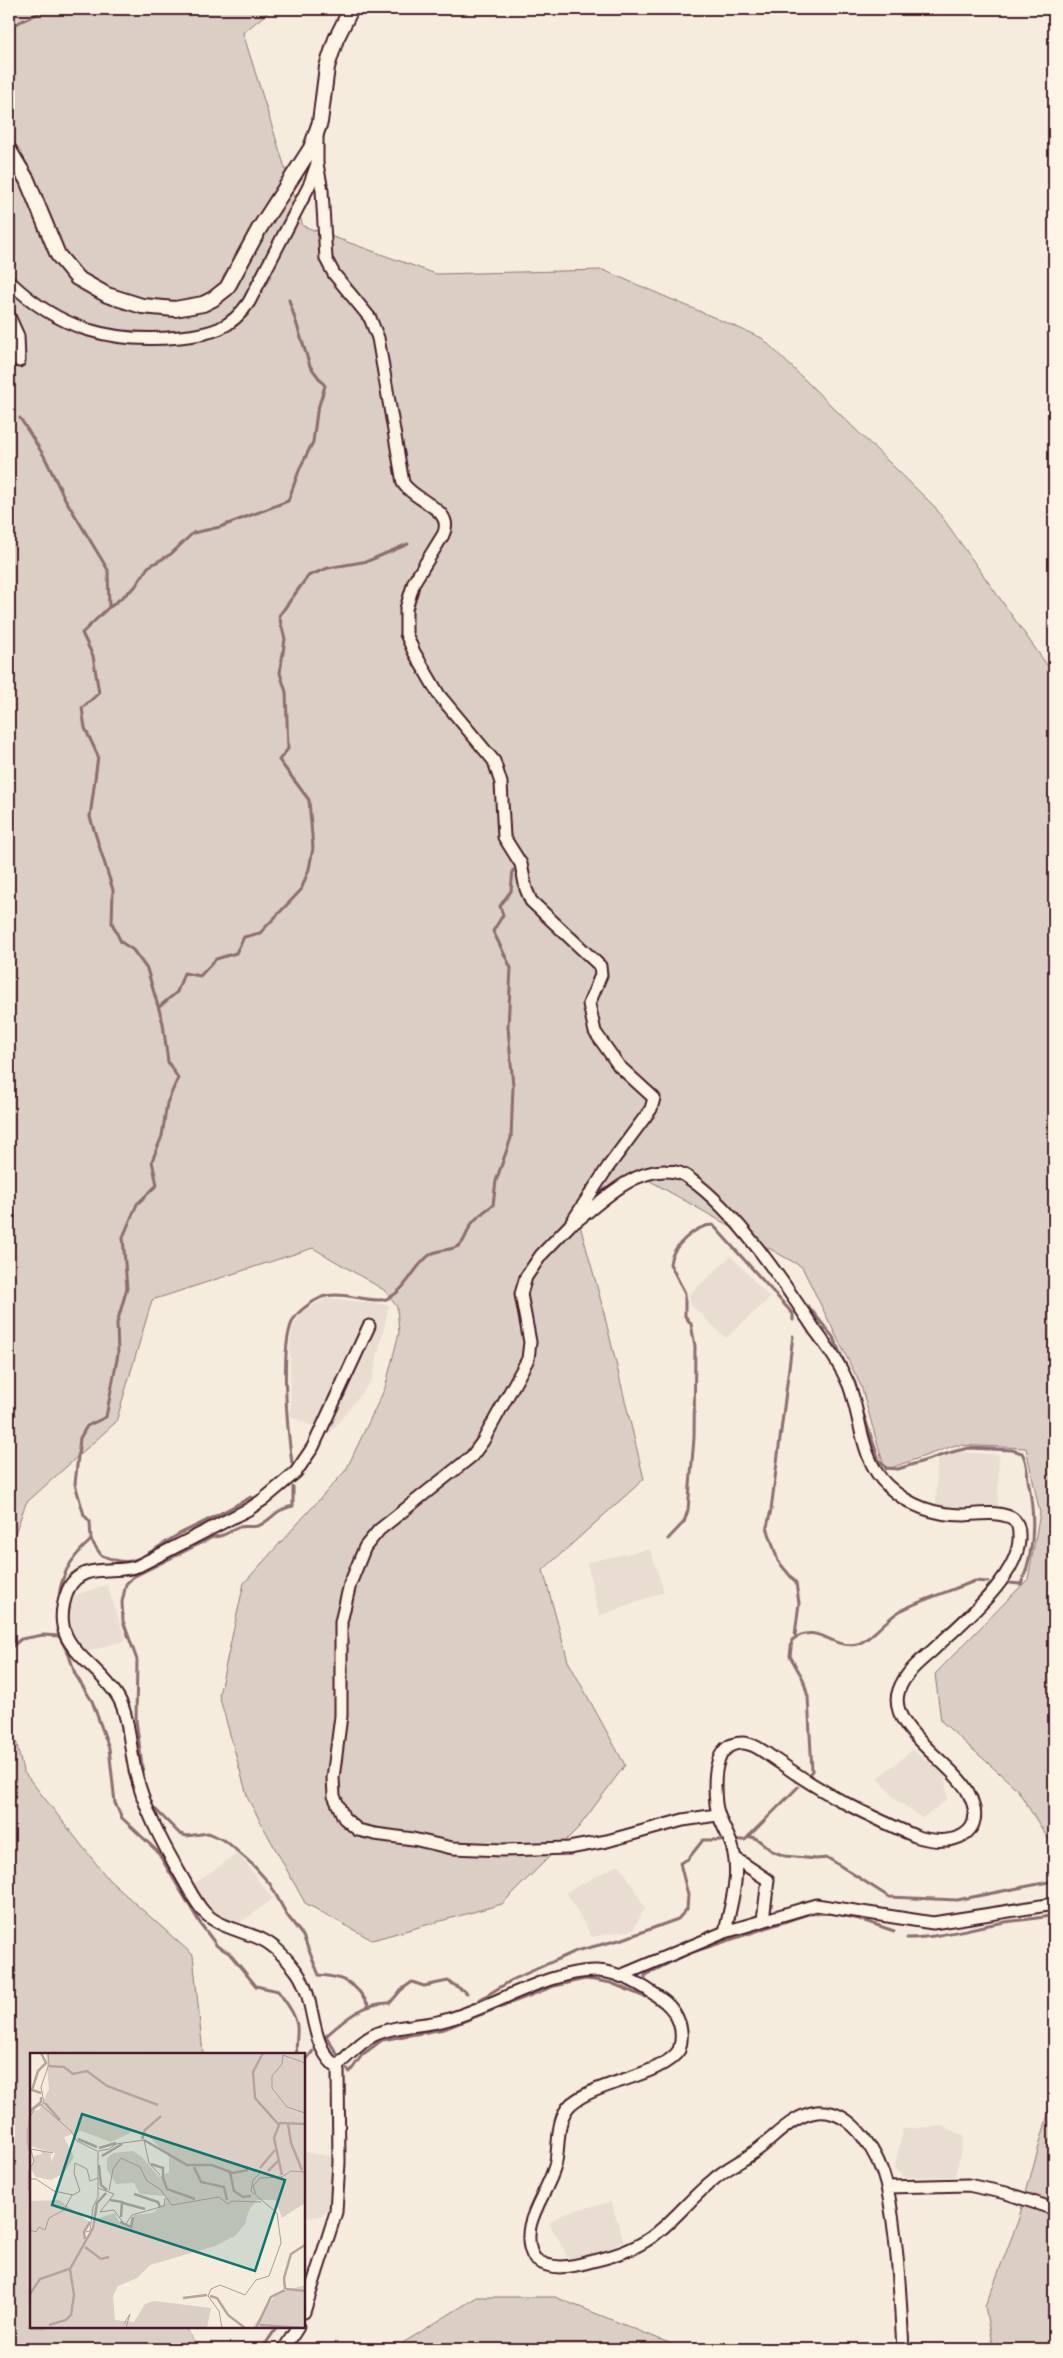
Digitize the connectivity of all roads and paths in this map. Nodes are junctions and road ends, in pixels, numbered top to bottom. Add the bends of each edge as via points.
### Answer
1 (351, 9) edge
2 (317, 135) junction
3 (9, 150) edge
4 (317, 164) junction
5 (9, 281) edge
6 (9, 316) edge
7 (19, 361) dead end
8 (570, 1225) junction
9 (369, 1326) dead end
10 (717, 1815) junction
11 (735, 1858) junction
12 (1054, 1904) edge
13 (763, 1920) junction
14 (725, 1932) junction
15 (620, 1976) junction
16 (337, 2067) junction
17 (886, 2186) junction
18 (1054, 2209) edge
19 (305, 2309) edge
20 (297, 2328) edge
21 (284, 2349) edge
22 (903, 2349) edge

1 - 2 street via 333,37
2 - 3 street via 227,288 203,304 175,308 123,301 97,290 70,271 58,255 27,180
2 - 4 street
4 - 5 street via 305,195 249,302 234,321 214,331 150,340 97,334 34,304
4 - 8 street via 322,190 326,259 375,329 403,483 412,494 443,514 447,524 414,582 406,609 406,634 439,695 494,761 501,783 504,837 521,864 527,894 536,908 600,966 601,976 589,1004 595,1032 620,1066 654,1098 651,1109
6 - 7 street via 18,336
8 - 10 street via 541,1254 526,1277 522,1294 530,1342 528,1359 483,1441 472,1456 379,1530 356,1567 341,1622 341,1716 333,1778 334,1796 344,1818 358,1830 472,1849 569,1848
8 - 10 street via 638,1177 664,1171 681,1173 691,1179 721,1205 760,1253 838,1362 851,1391 874,1467 887,1486 904,1499 934,1513 997,1514 1012,1518 1018,1527 1018,1549 1010,1568 976,1609 906,1676 897,1697 899,1712 908,1726 967,1790 973,1822 967,1834 950,1841 915,1836 818,1788 759,1749 743,1743 725,1748 717,1760
9 - 16 street via 310,1453 288,1480 231,1519 138,1566 90,1571 77,1577 68,1591 62,1616 67,1640 110,1686 121,1704 143,1798 195,1900 210,1918 261,1939 282,1954 304,1984 318,2042
10 - 11 street via 730,1838
11 - 13 street via 768,1880
11 - 14 street via 735,1882
12 - 13 street via 944,1923 908,1921 821,1905
13 - 14 street
14 - 15 street
15 - 16 street via 594,1971 572,1974 460,2016 385,2031 364,2041
15 - 17 street via 671,2008 679,2022 680,2047 675,2056 664,2064 592,2091 567,2109 562,2120 555,2166 530,2226 529,2246 535,2259 550,2266 575,2266 645,2241 714,2178 793,2122 817,2112 838,2117 853,2127 874,2154
16 - 19 street via 339,2176 336,2212
17 - 18 street via 968,2185 1006,2193
17 - 22 street
20 - 21 street

